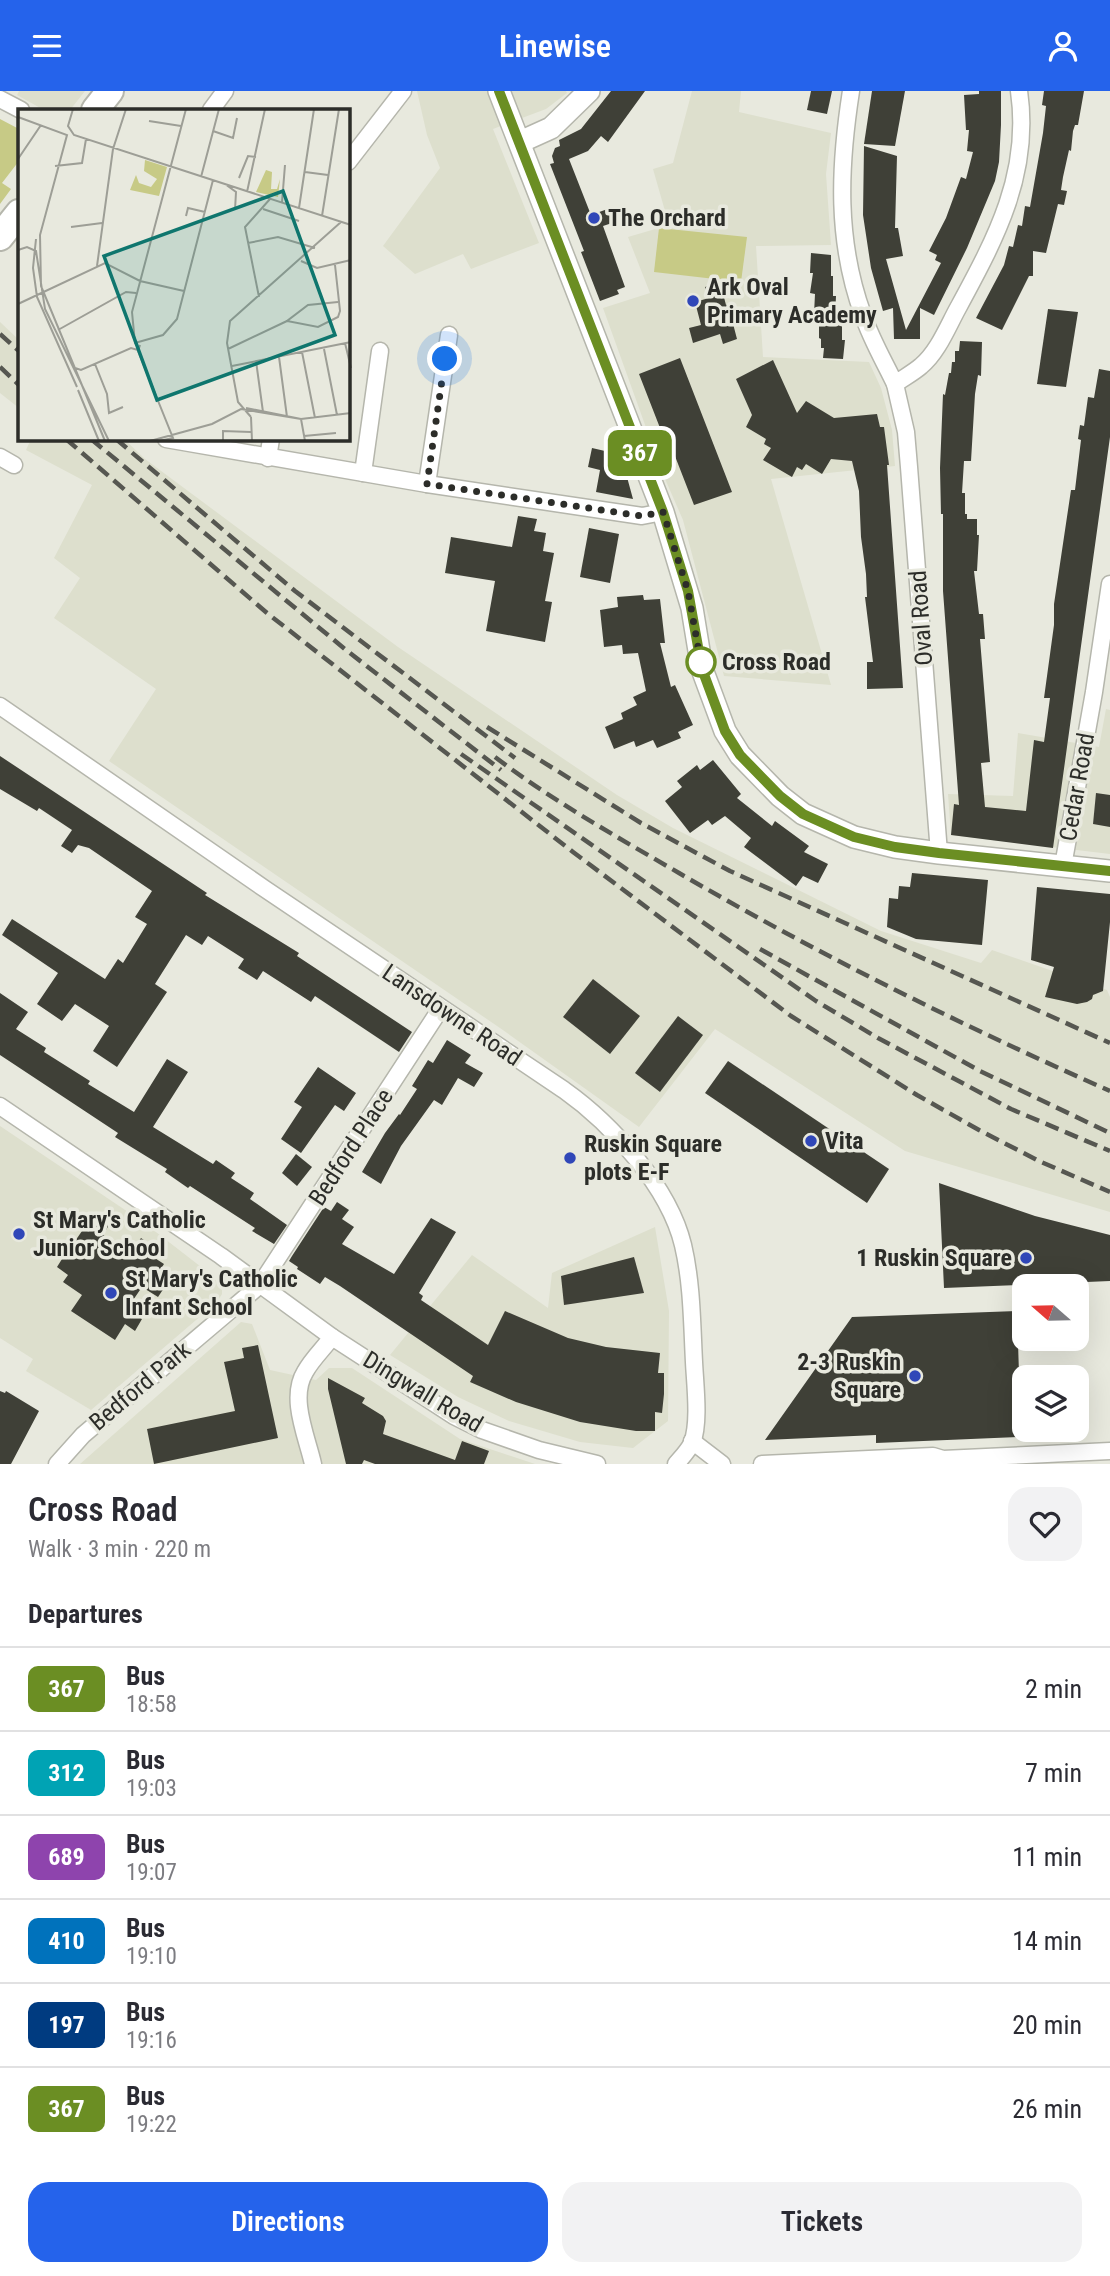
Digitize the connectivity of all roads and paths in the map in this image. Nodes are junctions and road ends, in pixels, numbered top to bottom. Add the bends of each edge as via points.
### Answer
1 (110, 91) edge
2 (225, 91) edge
3 (403, 91) edge
4 (499, 91) edge
5 (589, 91) edge
6 (851, 91) edge
7 (1019, 91) edge
8 (0, 99) edge
9 (19, 109) edge
10 (96, 109) edge
11 (212, 109) edge
12 (520, 142) junction
13 (350, 159) edge
14 (18, 214) edge
15 (0, 237) edge
16 (449, 335) dead end
17 (380, 351) dead end
18 (895, 384) junction
19 (177, 441) edge
20 (271, 441) edge
21 (268, 458) junction
22 (363, 473) junction
23 (427, 484) junction
24 (663, 512) junction
25 (1110, 583) edge
26 (1102, 693) edge
27 (0, 706) edge
28 (939, 853) junction
29 (1063, 866) junction
30 (1110, 871) edge
31 (441, 1008) junction
32 (0, 1106) edge
33 (260, 1285) junction
34 (332, 1336) junction
35 (692, 1441) junction
36 (1110, 1451) edge
37 (679, 1460) edge
38 (57, 1464) edge
39 (313, 1464) edge
40 (597, 1464) edge
41 (722, 1464) edge
42 (762, 1464) edge

1 - 10 main road
2 - 11 street
3 - 13 street
4 - 12 street
5 - 12 street via 551,128
6 - 18 street, Oval Road via 841,206 848,262 863,316
7 - 18 street via 1023,127 1019,164 1005,213 942,338 923,365
8 - 9 street
12 - 24 street
14 - 15 main road
16 - 23 street
17 - 22 street
18 - 28 street, Oval Road via 906,432
19 - 21 street
20 - 21 street
21 - 22 street
22 - 23 street
23 - 24 street via 642,516
24 - 28 street via 689,597 702,669 725,731 740,755 803,814 854,837
25 - 26 street, Cedar Road
26 - 29 street, Cedar Road via 1080,770
27 - 31 street, Lansdowne Road
28 - 29 street
29 - 30 street
31 - 33 street, Bedford Place
31 - 35 street, Lansdowne Road via 586,1106 637,1161 670,1210 683,1245 691,1306
32 - 33 street, Dingwall Road
33 - 34 street, Dingwall Road
33 - 38 street, Bedford Park via 83,1435
34 - 39 street via 304,1372 299,1389
34 - 40 street, Dingwall Road via 469,1424 539,1450
35 - 37 street, Lansdowne Road
35 - 41 street
36 - 42 street

